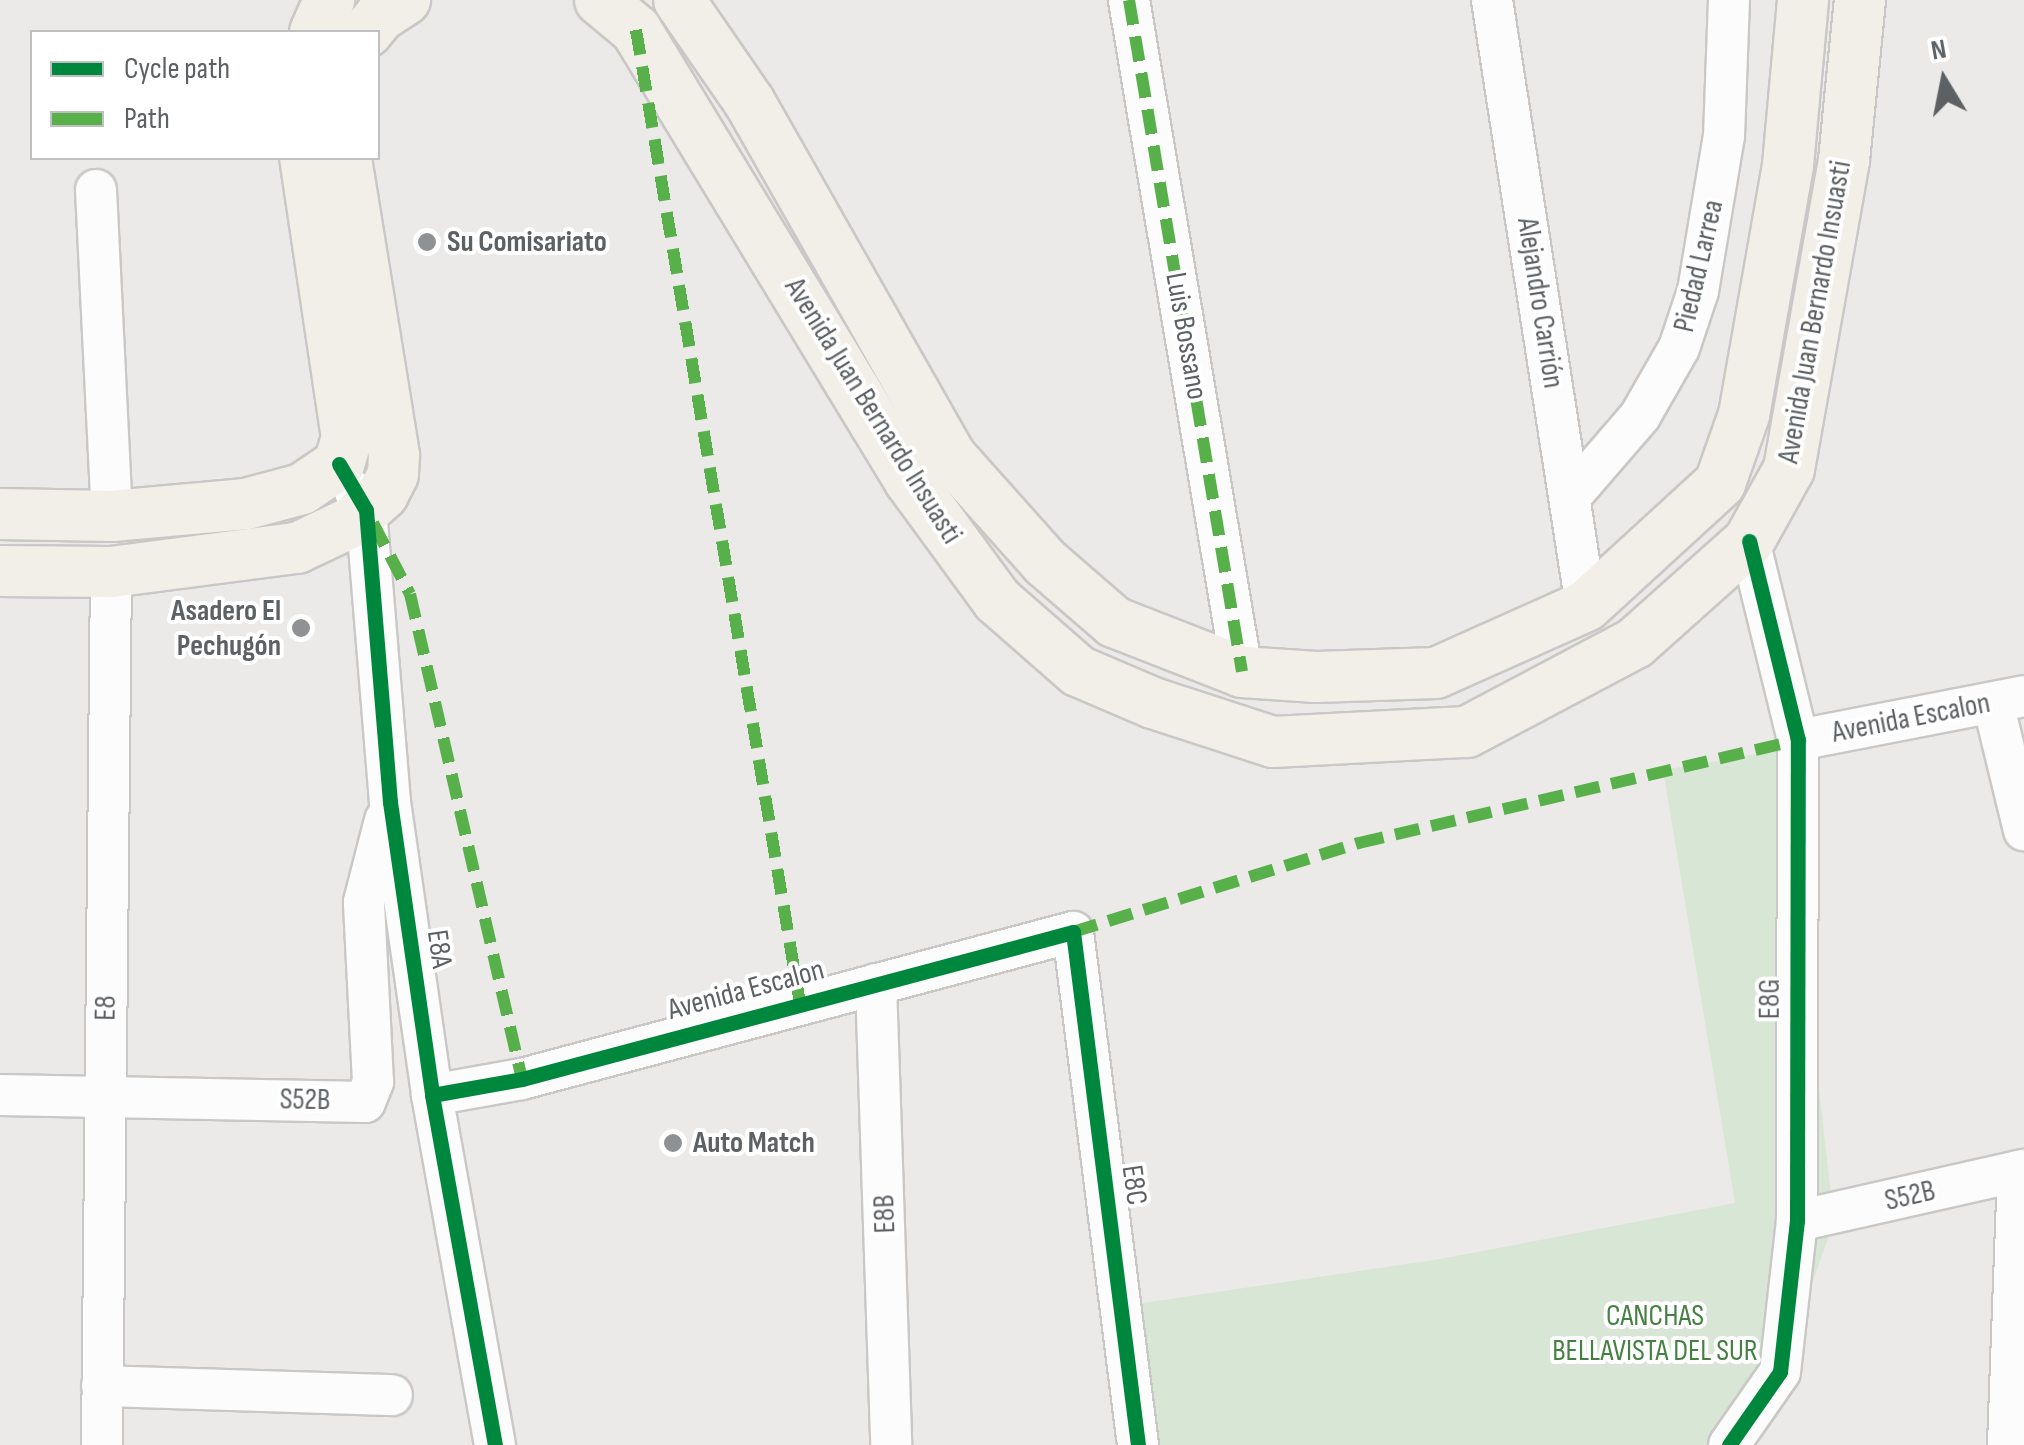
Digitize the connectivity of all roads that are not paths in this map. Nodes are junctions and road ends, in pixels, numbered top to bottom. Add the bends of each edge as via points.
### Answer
1 (330, 0) edge
2 (405, 0) edge
3 (600, 0) edge
4 (679, 0) edge
5 (1129, 0) edge
6 (1492, 0) edge
7 (1730, 0) edge
8 (1803, 0) edge
9 (1860, 0) edge
10 (317, 30) edge
11 (369, 30) edge
12 (305, 160) edge
13 (346, 160) edge
14 (96, 190) dead end
15 (339, 464) junction
16 (1571, 496) junction
17 (1700, 504) junction
18 (366, 510) junction
19 (0, 514) edge
20 (112, 516) junction
21 (1748, 541) junction
22 (0, 572) edge
23 (111, 572) junction
24 (1586, 606) junction
25 (1242, 672) junction
26 (2008, 699) edge
27 (1798, 740) junction
28 (390, 802) junction
29 (2024, 830) edge
30 (1073, 932) joint
31 (876, 984) junction
32 (432, 1094) junction
33 (0, 1095) edge
34 (105, 1096) junction
35 (2021, 1170) edge
36 (1797, 1221) junction
37 (102, 1386) junction
38 (392, 1395) dead end
39 (102, 1445) edge
40 (495, 1445) edge
41 (890, 1445) edge
42 (1138, 1445) edge
43 (1728, 1445) edge
44 (2008, 1445) edge

1 - 10 main road
2 - 11 main road
3 - 21 main road, Avenida Juan Bernardo Insuasti via 636,30 694,119 910,481 997,600 1078,671 1273,742 1468,732 1635,643
4 - 25 main road, Avenida Juan Bernardo Insuasti via 750,102 952,458 1046,563 1114,622
5 - 25 street, Luis Bossano
6 - 16 street, Alejandro Carrión
7 - 16 street, Piedad Larrea via 1724,136 1698,291 1679,348 1640,416
8 - 17 main road, Avenida Juan Bernardo Insuasti via 1788,165 1744,416 1720,483
9 - 21 main road, Avenida Juan Bernardo Insuasti via 1844,160 1790,469
12 - 15 main road via 347,438
13 - 18 main road via 394,455 390,483
14 - 20 street
15 - 18 street, E8A
15 - 20 main road via 302,489 246,504
16 - 24 street, Alejandro Carrión
17 - 21 main road
17 - 24 main road, Avenida Juan Bernardo Insuasti
18 - 23 main road via 297,548
18 - 28 street, E8A
19 - 20 main road
21 - 27 street, E8G
22 - 23 main road
23 - 34 street, E8
24 - 25 main road, Avenida Juan Bernardo Insuasti via 1436,673
26 - 27 street, Avenida Escalon
26 - 29 street
27 - 36 street, E8G
28 - 32 street, E8A
28 - 34 street, S52B via 364,902 372,1082 365,1102
30 - 31 street, Avenida Escalon
30 - 42 street, E8C
31 - 32 street, Avenida Escalon via 522,1079
31 - 41 street, E8B
32 - 40 street, E8A
33 - 34 street, S52B
34 - 37 street, E8
35 - 36 street, S52B
35 - 44 street
36 - 43 street, E8G via 1780,1372
37 - 38 street
37 - 39 street, E8

